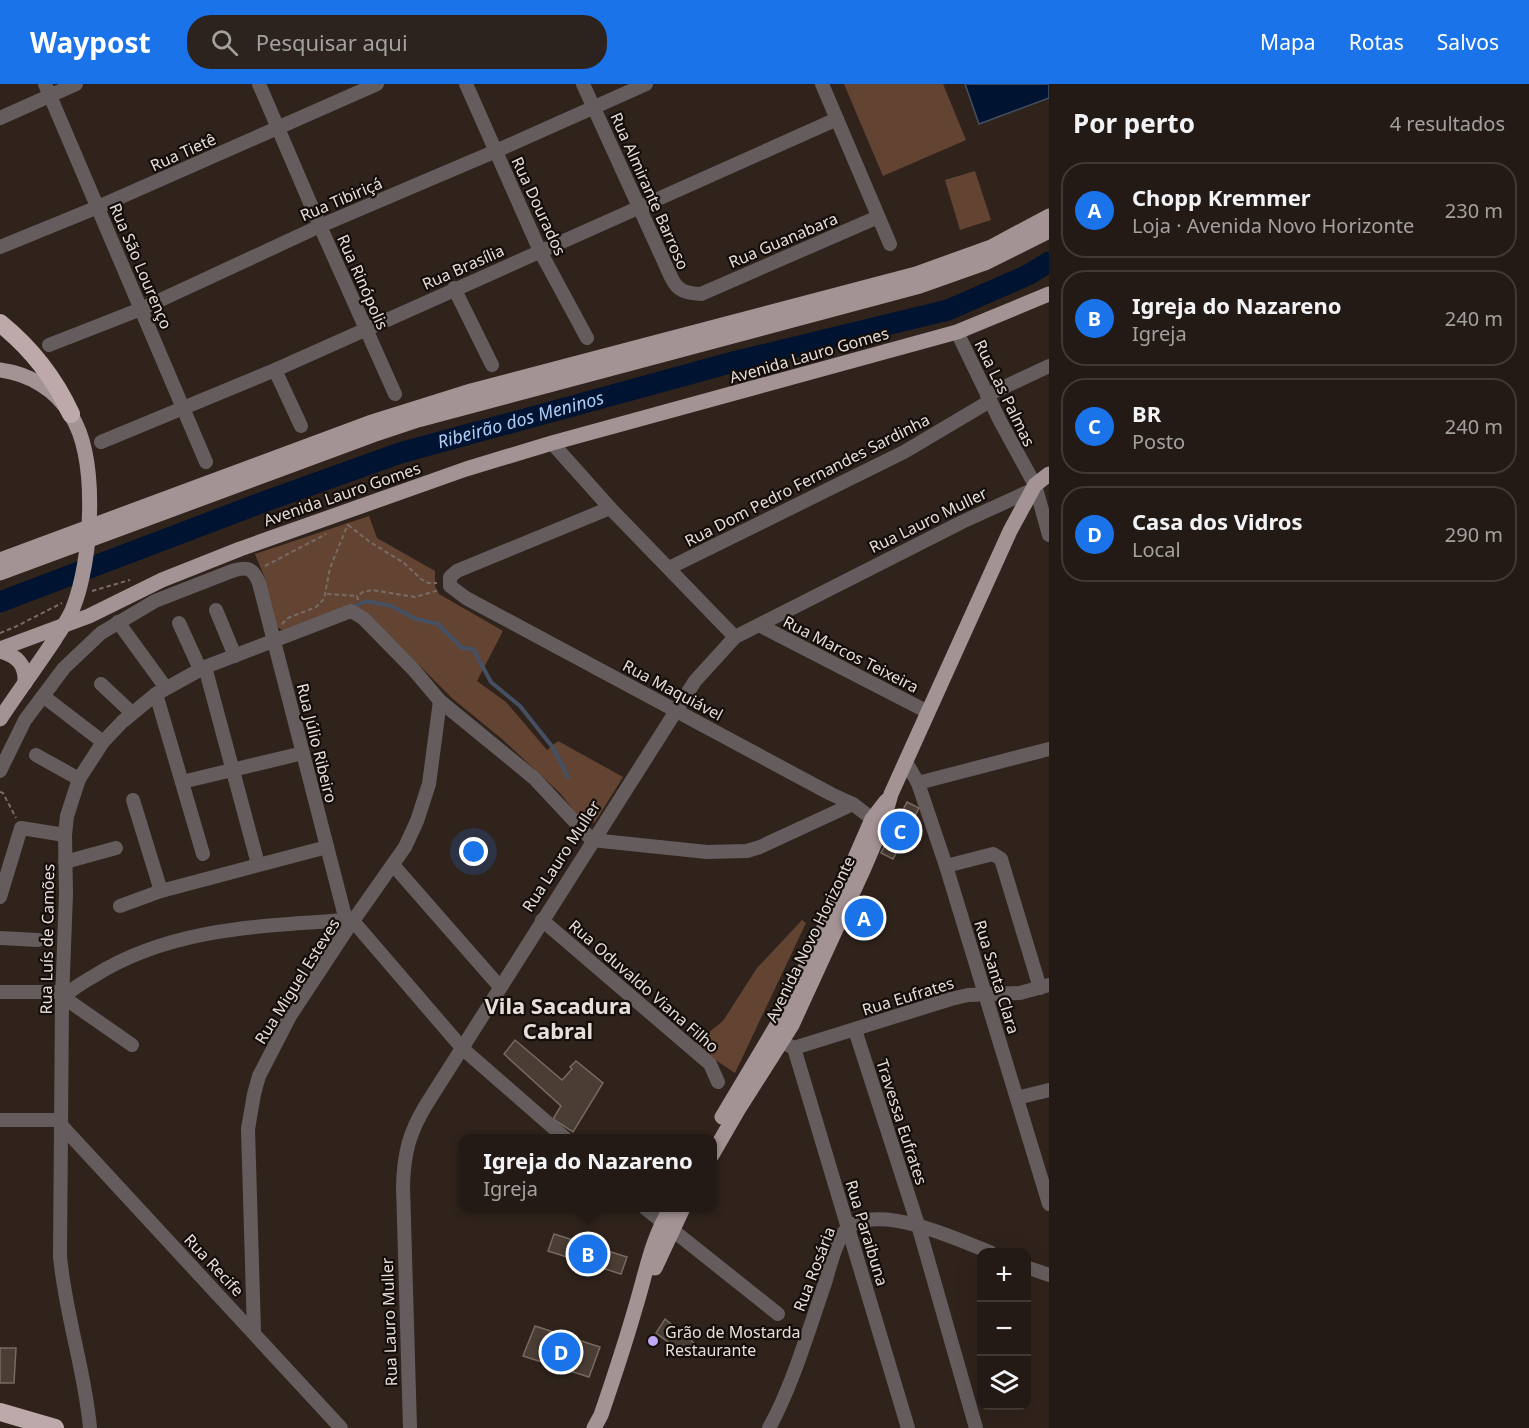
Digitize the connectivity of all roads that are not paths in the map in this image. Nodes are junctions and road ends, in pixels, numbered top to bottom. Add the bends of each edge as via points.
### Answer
1 (76, 84) edge
2 (259, 84) edge
3 (377, 84) edge
4 (466, 84) edge
5 (583, 84) edge
6 (646, 84) edge
7 (822, 84) edge
8 (48, 90) edge
9 (594, 107) junction
10 (0, 118) edge
11 (837, 119) junction
12 (277, 129) junction
13 (496, 151) junction
14 (98, 207) junction
15 (637, 207) junction
16 (1049, 216) edge
17 (878, 217) junction
18 (320, 226) junction
19 (1049, 231) edge
20 (890, 244) dead end
21 (0, 247) edge
22 (540, 251) junction
23 (454, 288) junction
24 (701, 294) joint
25 (1049, 294) edge
26 (141, 309) junction
27 (0, 323) edge
28 (366, 328) junction
29 (957, 332) junction
30 (587, 338) dead end
31 (49, 345) dead end
32 (492, 365) dead end
33 (1049, 366) edge
34 (0, 370) edge
35 (275, 370) junction
36 (395, 394) dead end
37 (989, 398) junction
38 (183, 409) junction
39 (71, 414) junction
40 (301, 426) dead end
41 (101, 442) dead end
42 (552, 443) junction
43 (206, 462) dead end
44 (1049, 474) edge
45 (1033, 488) junction
46 (610, 507) junction
47 (89, 533) junction
48 (1049, 535) edge
49 (0, 560) edge
50 (669, 568) junction
51 (0, 573) edge
52 (78, 593) junction
53 (115, 604) junction
54 (216, 610) dead end
55 (118, 622) junction
56 (179, 623) dead end
57 (759, 625) junction
58 (63, 626) junction
59 (735, 637) junction
60 (273, 638) junction
61 (0, 650) edge
62 (235, 656) junction
63 (202, 668) junction
64 (25, 683) junction
65 (101, 684) dead end
66 (161, 691) junction
67 (43, 696) junction
68 (440, 701) junction
69 (678, 711) junction
70 (928, 712) junction
71 (132, 713) junction
72 (0, 718) edge
73 (103, 742) junction
74 (1049, 748) edge
75 (303, 753) junction
76 (36, 755) dead end
77 (906, 762) junction
78 (232, 770) junction
79 (0, 771) edge
80 (79, 779) junction
81 (182, 782) junction
82 (918, 783) junction
83 (134, 800) dead end
84 (853, 804) junction
85 (877, 823) junction
86 (65, 835) junction
87 (592, 840) junction
88 (327, 847) junction
89 (116, 848) dead end
90 (203, 854) dead end
91 (65, 862) junction
92 (258, 864) junction
93 (394, 866) junction
94 (946, 866) junction
95 (161, 891) junction
96 (0, 897) edge
97 (120, 906) dead end
98 (542, 920) junction
99 (349, 923) junction
100 (0, 938) edge
101 (38, 940) dead end
102 (1044, 986) edge
103 (500, 987) junction
104 (0, 992) edge
105 (62, 996) junction
106 (985, 996) junction
107 (855, 1030) junction
108 (132, 1045) dead end
109 (787, 1045) junction
110 (463, 1049) junction
111 (718, 1082) dead end
112 (1049, 1090) edge
113 (1017, 1098) junction
114 (0, 1120) edge
115 (61, 1123) junction
116 (561, 1134) edge
117 (712, 1134) edge
118 (717, 1148) edge
119 (1049, 1204) edge
120 (650, 1212) edge
121 (670, 1212) edge
122 (679, 1212) edge
123 (667, 1225) junction
124 (918, 1225) junction
125 (848, 1227) junction
126 (979, 1248) edge
127 (1031, 1269) edge
128 (1049, 1275) edge
129 (778, 1314) dead end
130 (254, 1332) junction
131 (0, 1412) edge
132 (55, 1428) edge
133 (90, 1428) edge
134 (341, 1428) edge
135 (410, 1428) edge
136 (594, 1428) edge
137 (769, 1428) edge
138 (908, 1428) edge
139 (975, 1428) edge

1 - 8 street
2 - 12 street, Rua Rinópolis
3 - 12 street, Rua Tietê
4 - 13 street, Rua Dourados
5 - 9 street, Rua Almirante Barroso
6 - 9 street, Rua Tibiriçá
7 - 11 street
8 - 10 street
8 - 14 street, Rua São Lourenço
9 - 13 street, Rua Tibiriçá
9 - 15 street, Rua Almirante Barroso
11 - 15 street, Rua Brasília
11 - 17 street
12 - 14 street, Rua Tietê
12 - 18 street, Rua Rinópolis
13 - 18 street, Rua Tibiriçá
13 - 22 street, Rua Dourados
14 - 21 street, Rua Tietê
14 - 26 street, Rua São Lourenço
15 - 22 street, Rua Brasília
15 - 24 street, Rua Almirante Barroso via 676,288
16 - 47 main road via 990,247 940,266 414,408
17 - 20 street
17 - 24 street, Rua Guanabara
18 - 26 street, Rua Tibiriçá
18 - 28 street, Rua Rinópolis
19 - 47 main road via 945,278 418,420
22 - 23 street, Rua Brasília
22 - 30 street, Rua Dourados
23 - 28 street, Rua Brasília
23 - 32 street
25 - 29 main road, Avenida Lauro Gomes
26 - 31 street, Rua Tibiriçá
26 - 38 street, Rua São Lourenço
27 - 39 highway via 48,371
28 - 35 street, Rua Brasília
28 - 36 street, Rua Rinópolis
29 - 37 street, Rua Las Palmas
29 - 42 main road, Avenida Lauro Gomes
33 - 37 street, Rua Dom Pedro Fernandes Sardinha
34 - 39 main road via 41,384
35 - 38 street, Rua Brasília
35 - 40 street
37 - 45 street, Rua Las Palmas
37 - 50 street, Rua Dom Pedro Fernandes Sardinha via 904,452
38 - 41 street, Rua Brasília
38 - 43 street, Rua São Lourenço
39 - 47 main road via 86,464
42 - 46 street
42 - 53 main road, Avenida Lauro Gomes via 240,549 162,580
44 - 45 main road, Rua Lauro Muller
45 - 48 street, Rua Las Palmas
45 - 57 street, Rua Lauro Muller
45 - 70 main road, Avenida Novo Horizonte
46 - 50 street
46 - 69 street, Rua Maquiável via 469,565 452,574 449,584 466,598
47 - 49 main road
47 - 51 main road
47 - 52 main road
50 - 59 street
52 - 53 main road via 92,603
52 - 58 main road
53 - 58 main road, Avenida Lauro Gomes
54 - 62 street
55 - 60 street, Rua Júlio Ribeiro via 155,601 242,568 253,570
55 - 66 street
55 - 67 street via 75,656
56 - 63 street
57 - 59 street, Rua Lauro Muller
57 - 70 street, Rua Marcos Teixeira
58 - 61 main road, Avenida Lauro Gomes
58 - 64 main road
59 - 69 street, Rua Lauro Muller via 695,681
60 - 62 street, Rua Luís de Camões
60 - 68 street, Rua Luís de Camões via 355,602 363,618
60 - 75 street, Rua Júlio Ribeiro
61 - 64 main road via 20,661
62 - 63 street, Rua Luís de Camões
63 - 66 street, Rua Luís de Camões
63 - 78 street
64 - 72 main road
65 - 71 street
66 - 71 street, Rua Luís de Camões
66 - 81 street
67 - 73 street
67 - 79 street via 25,720
68 - 87 street via 534,778
68 - 93 street, Rua Miguel Esteves via 429,784 417,821
69 - 84 street, Rua Maquiável
69 - 87 street, Rua Lauro Muller
70 - 77 main road, Avenida Novo Horizonte
71 - 73 street, Rua Luís de Camões
73 - 80 street, Rua Luís de Camões
74 - 82 street
75 - 78 street
75 - 88 street, Rua Júlio Ribeiro
76 - 80 street
77 - 82 street, Rua Santa Clara
77 - 85 main road, Avenida Novo Horizonte
78 - 81 street
78 - 92 street
80 - 86 street, Rua Luís de Camões
81 - 90 street
82 - 94 street, Rua Santa Clara
83 - 95 street
84 - 85 street, Rua Maquiável
84 - 87 street via 747,851 707,852
85 - 109 main road, Avenida Novo Horizonte
85 - 117 main road, Avenida Novo Horizonte via 784,1013
86 - 91 street, Rua Luís de Camões
86 - 96 street via 21,828
87 - 98 street, Rua Lauro Muller
88 - 92 street
88 - 99 street, Rua Júlio Ribeiro
89 - 91 street
91 - 105 street, Rua Luís de Camões
92 - 95 street
93 - 99 street, Rua Miguel Esteves
93 - 103 street
94 - 102 street via 993,854 1001,859
94 - 106 street, Rua Santa Clara
95 - 97 street
98 - 103 street, Rua Lauro Muller
98 - 111 street, Rua Oduvaldo Viana Filho via 710,1064
99 - 105 street via 224,930 174,941 101,971
99 - 110 street
99 - 130 street, Rua Miguel Esteves via 286,1024 254,1094 248,1129
100 - 101 street
102 - 106 street, Rua Eufrates
103 - 110 street, Rua Lauro Muller
104 - 105 street
105 - 108 street
105 - 115 street, Rua Luís de Camões
106 - 107 street, Rua Eufrates via 951,999
106 - 113 street, Rua Santa Clara
107 - 109 street, Rua Eufrates
107 - 124 street, Travessa Eufrates
109 - 118 main road, Avenida Novo Horizonte
109 - 125 street, Rua Paraibuna
110 - 116 street
110 - 135 street, Rua Lauro Muller via 416,1122 404,1163
112 - 113 street
113 - 119 street, Rua Santa Clara
114 - 115 street
115 - 130 street, Rua Recife
115 - 133 street, Rua Luís de Camões via 62,1281
120 - 123 street
121 - 123 main road
122 - 123 main road
123 - 129 street
123 - 136 main road
124 - 125 street, Rua Rosária via 871,1219
124 - 126 street, Rua Rosária
124 - 139 street, Travessa Eufrates
125 - 137 street, Rua Rosária
125 - 138 street, Rua Paraibuna
127 - 128 street
130 - 134 street, Rua Recife
131 - 132 highway

